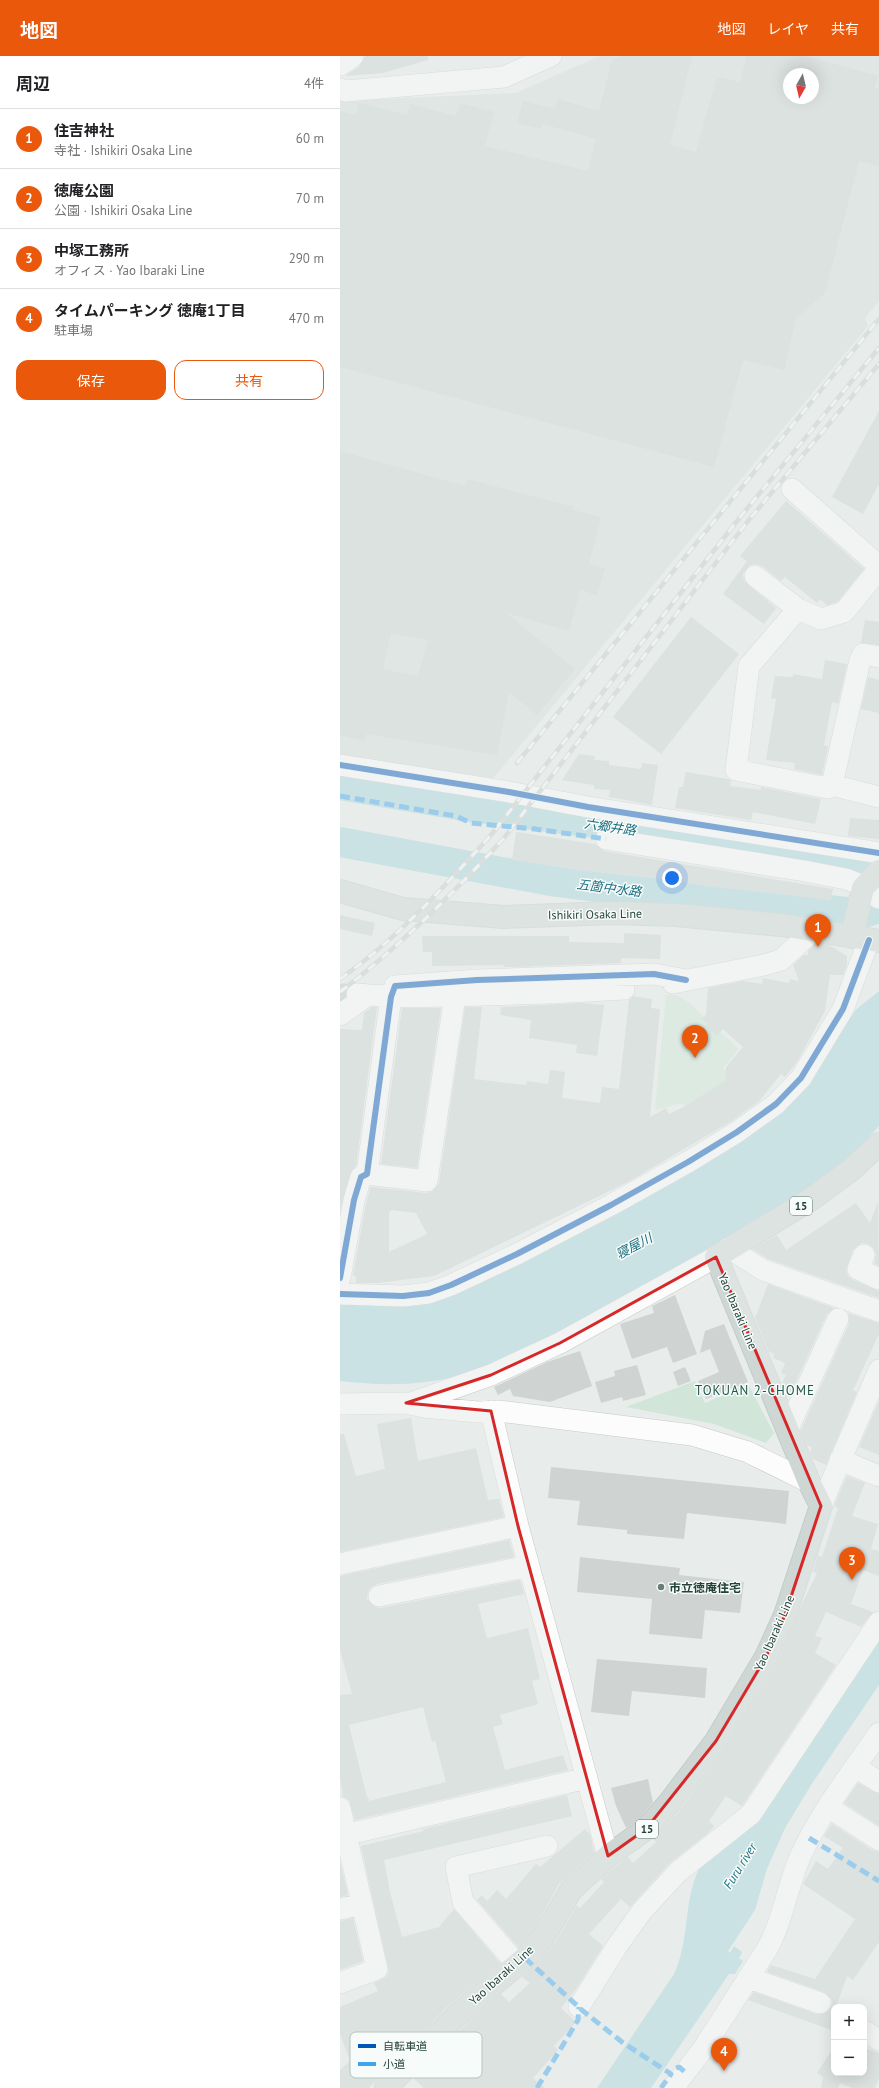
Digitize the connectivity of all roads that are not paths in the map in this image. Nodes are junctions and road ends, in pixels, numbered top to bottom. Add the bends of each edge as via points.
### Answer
1 (353, 56) edge
2 (551, 56) edge
3 (340, 65) edge
4 (340, 90) edge
5 (792, 489) dead end
6 (879, 566) edge
7 (879, 569) edge
8 (755, 576) dead end
9 (798, 609) junction
10 (871, 655) edge
11 (340, 765) edge
12 (832, 785) junction
13 (879, 797) edge
14 (606, 840) dead end
15 (879, 853) edge
16 (869, 889) edge
17 (340, 891) edge
18 (811, 929) junction
19 (864, 935) edge
20 (686, 980) junction
21 (455, 996) junction
22 (391, 997) junction
23 (340, 1015) edge
24 (879, 1144) edge
25 (367, 1174) junction
26 (347, 1199) edge
27 (722, 1252) junction
28 (864, 1255) dead end
29 (340, 1278) edge
30 (879, 1279) edge
31 (340, 1294) edge
32 (879, 1311) edge
33 (838, 1319) dead end
34 (879, 1370) edge
35 (406, 1403) junction
36 (340, 1404) edge
37 (491, 1411) junction
38 (788, 1429) junction
39 (840, 1460) junction
40 (879, 1476) edge
41 (809, 1482) junction
42 (822, 1506) junction
43 (518, 1526) junction
44 (340, 1564) edge
45 (529, 1566) junction
46 (380, 1596) dead end
47 (879, 1622) edge
48 (879, 1733) edge
49 (856, 1767) junction
50 (587, 1778) junction
51 (879, 1782) edge
52 (828, 1807) junction
53 (340, 1808) edge
54 (343, 1836) edge
55 (879, 1840) edge
56 (547, 1846) dead end
57 (608, 1856) junction
58 (362, 1904) junction
59 (340, 1910) edge
60 (517, 1964) junction
61 (749, 1978) junction
62 (340, 1983) edge
63 (820, 2003) dead end
64 (579, 2007) dead end
65 (440, 2032) edge
66 (867, 2033) edge
67 (879, 2040) edge
68 (396, 2078) edge
69 (386, 2088) edge
70 (672, 2088) edge

1 - 3 street
2 - 4 street via 504,77
5 - 6 street
7 - 9 street via 844,612 821,619
8 - 9 street
9 - 12 street via 749,666 736,770 828,788
10 - 12 street
11 - 15 street
12 - 13 street
14 - 16 street via 840,877
16 - 19 main road
17 - 18 main road, Ishikiri Osaka Line via 403,909 504,917 657,913
18 - 19 main road, Ishikiri Osaka Line
18 - 20 street via 781,960
19 - 31 street via 843,1009 801,1078 776,1104 737,1132 611,1206 451,1285 429,1293 410,1295
20 - 21 street via 652,987
20 - 22 street via 654,974 477,980 395,986
21 - 22 street
21 - 25 street via 427,1181
22 - 23 street via 362,994
22 - 25 street
24 - 27 main road, 15 via 851,1170 810,1200
25 - 26 street via 361,1177
26 - 29 street
27 - 32 street via 763,1270
27 - 35 street via 560,1343 490,1375
27 - 38 main road, Yao Ibaraki Line
28 - 30 street via 858,1269
33 - 38 street
34 - 39 street
35 - 36 street
35 - 37 street via 435,1408
37 - 41 street via 692,1434 748,1452
37 - 43 street
38 - 41 main road, Yao Ibaraki Line
39 - 40 street
39 - 42 street
41 - 42 main road, Yao Ibaraki Line
42 - 57 main road, Yao Ibaraki Line / 15 via 785,1615 766,1657 716,1741 646,1830
43 - 44 street
43 - 45 street
45 - 46 street
45 - 50 street
47 - 64 street via 751,1814 678,1872 657,1894 617,1946
48 - 49 street
49 - 51 street
49 - 52 street
50 - 54 street
50 - 57 street
52 - 55 street
52 - 61 street via 799,1858 772,1940
53 - 54 street
54 - 58 street
56 - 60 street via 456,1867 463,1902
57 - 60 main road, Yao Ibaraki Line / 15 via 571,1890 546,1933
58 - 59 street
58 - 62 street via 378,1969
60 - 65 main road, Yao Ibaraki Line / 15
61 - 63 street
61 - 70 street via 703,2049
66 - 67 street
68 - 69 main road, Yao Ibaraki Line / 15

